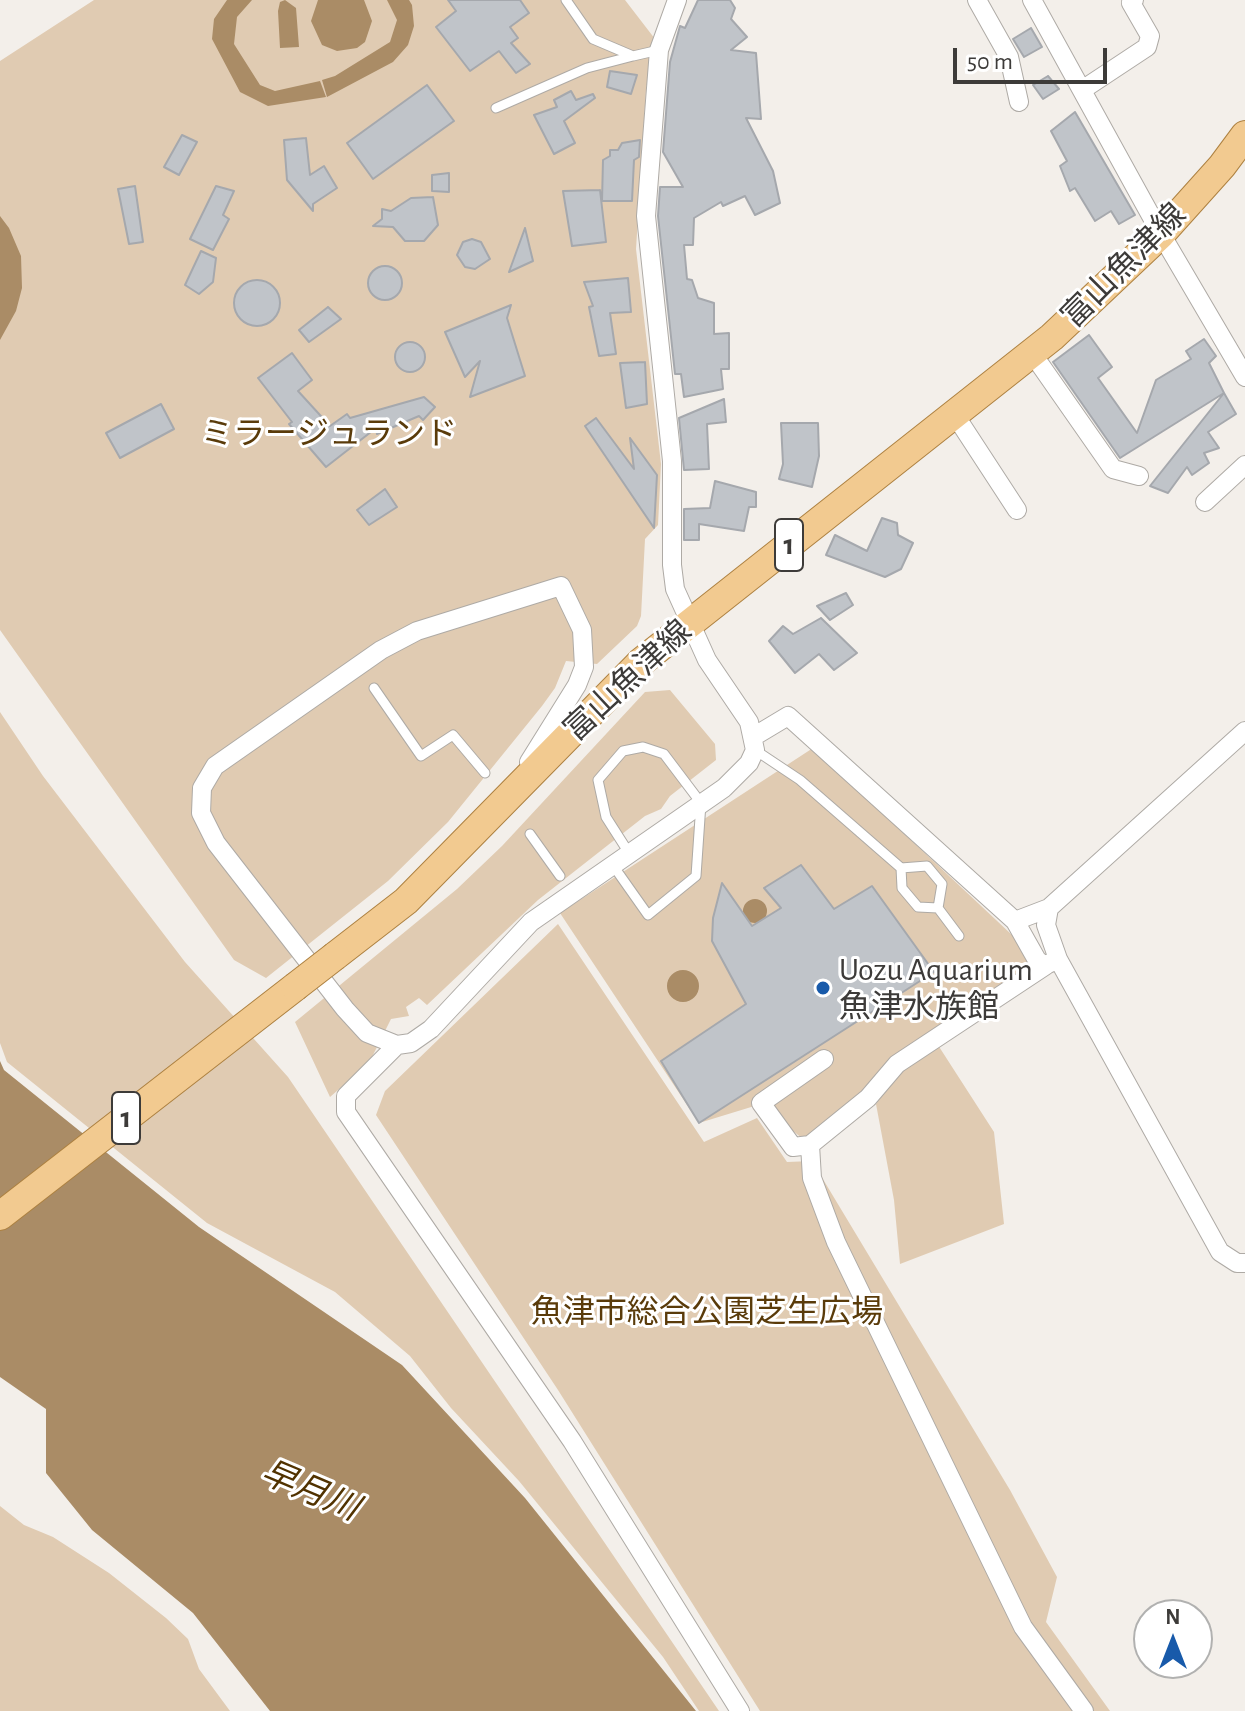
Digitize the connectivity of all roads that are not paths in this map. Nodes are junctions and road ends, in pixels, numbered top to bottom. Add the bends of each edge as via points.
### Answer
1 (566, 0) edge
2 (677, 0) edge
3 (977, 0) edge
4 (1032, 0) edge
5 (1134, 0) edge
6 (659, 50) junction
7 (633, 56) junction
8 (1082, 90) junction
9 (1019, 102) dead end
10 (496, 108) dead end
11 (1245, 135) edge
12 (1161, 234) junction
13 (1032, 353) junction
14 (1245, 377) edge
15 (955, 415) junction
16 (1245, 465) edge
17 (1139, 476) dead end
18 (1205, 502) dead end
19 (1017, 510) dead end
20 (690, 622) junction
21 (374, 688) dead end
22 (1245, 731) edge
23 (754, 744) junction
24 (485, 773) dead end
25 (701, 803) junction
26 (487, 823) junction
27 (530, 834) dead end
28 (629, 853) junction
29 (612, 864) junction
30 (901, 868) junction
31 (560, 876) dead end
32 (938, 908) junction
33 (1049, 908) junction
34 (1015, 921) junction
35 (959, 936) dead end
36 (1052, 962) junction
37 (397, 1045) junction
38 (824, 1059) dead end
39 (810, 1145) junction
40 (0, 1216) edge
41 (1245, 1263) edge
42 (740, 1711) edge
43 (1084, 1711) edge

1 - 7 lane via 593,39
2 - 6 street
3 - 9 street via 1009,57
4 - 8 street
5 - 8 street via 1150,36 1147,47
6 - 7 lane
6 - 20 street via 646,216 672,461 672,565 675,589
7 - 10 lane via 587,68
8 - 12 street
11 - 12 main road, 富山魚津線 / 1
12 - 13 main road, 富山魚津線 / 1
12 - 14 street
13 - 15 main road, 富山魚津線 / 1
13 - 17 street via 1113,469
15 - 19 street
15 - 20 main road, 富山魚津線 / 1
16 - 18 street
20 - 23 street via 707,660 740,705
20 - 26 main road, 富山魚津線 / 1 via 605,695
21 - 24 lane via 421,756 453,735
22 - 33 street
23 - 25 street via 749,763
23 - 30 lane
23 - 34 street via 788,716
25 - 28 street
25 - 28 lane via 664,754 643,747 623,751 598,780 606,817
25 - 29 lane via 696,876 648,915
26 - 37 street via 546,736 584,667 582,630 561,586 417,631 381,650 215,766 202,788 201,813 216,843 345,1009 367,1033
26 - 40 main road, 富山魚津線 / 1, bridge via 406,901
27 - 31 lane
28 - 29 street
29 - 37 street via 531,922 431,1029 411,1043
30 - 32 lane via 902,888 918,907
30 - 32 lane via 927,866 942,884
32 - 35 lane
33 - 34 street
33 - 36 street
34 - 36 street via 1037,960
36 - 39 street via 897,1064 868,1098
36 - 41 street via 1220,1252
37 - 42 street via 346,1096 346,1112 572,1441
38 - 39 street via 761,1103 793,1147
39 - 43 street via 812,1178 836,1242 1023,1627

